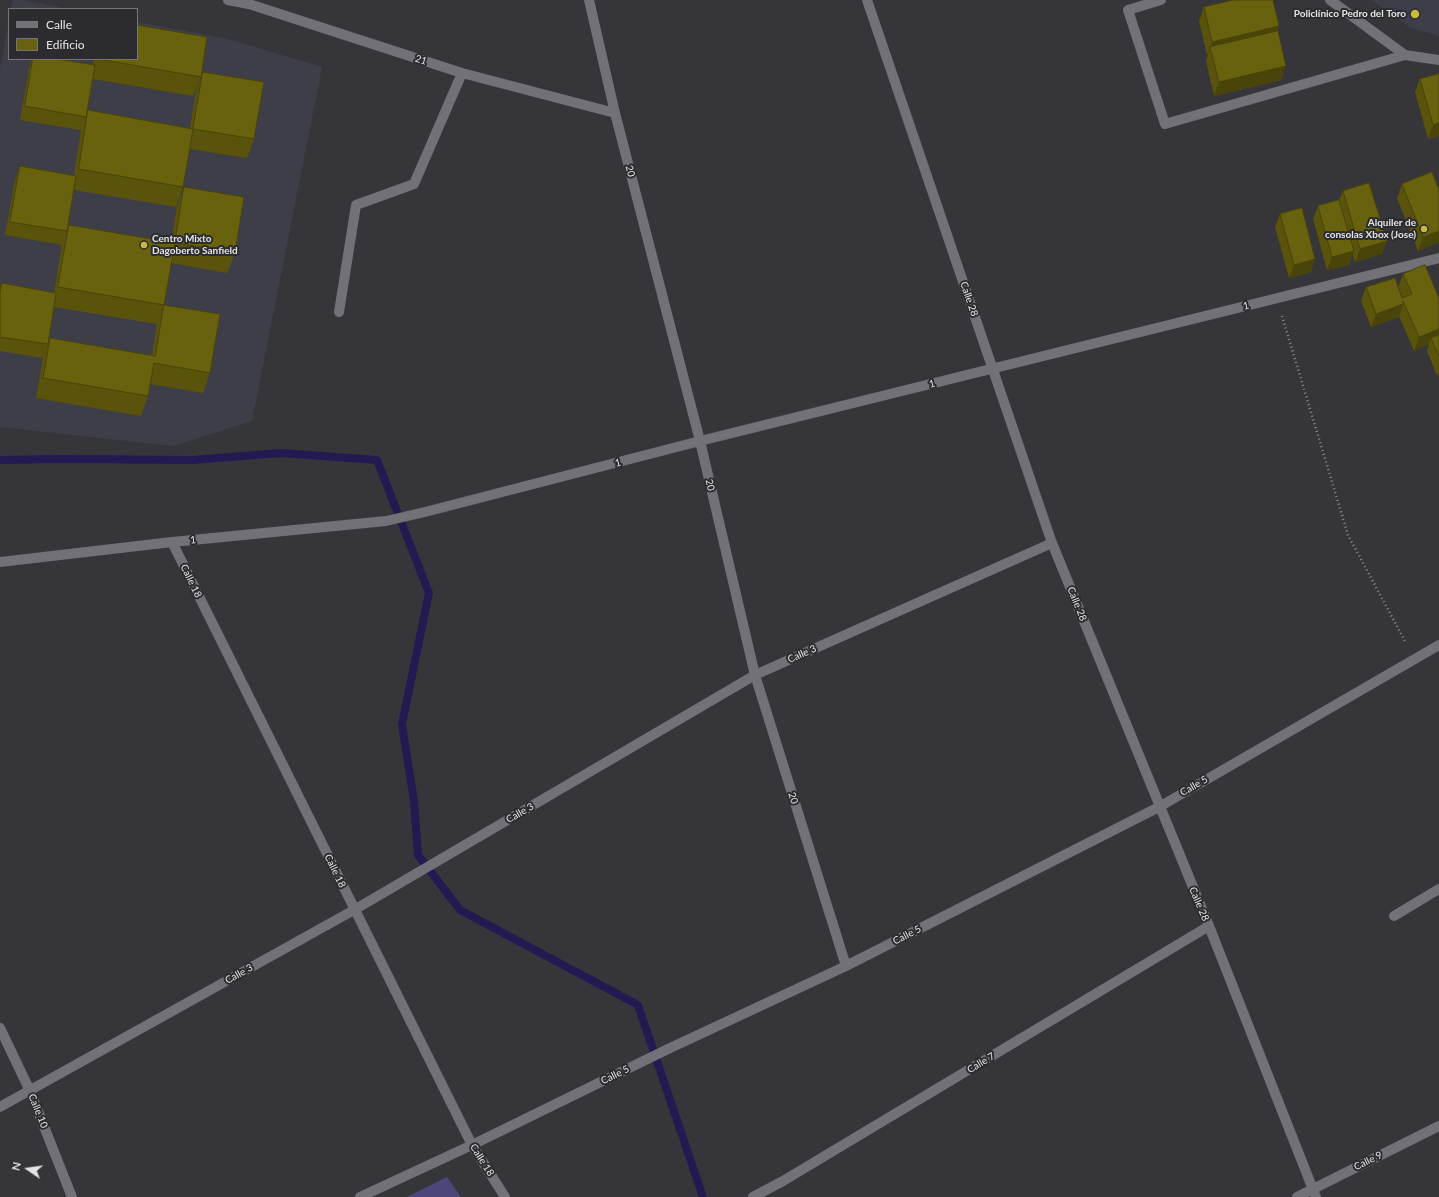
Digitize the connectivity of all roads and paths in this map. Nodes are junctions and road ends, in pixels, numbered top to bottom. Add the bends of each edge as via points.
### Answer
1 (228, 0) edge
2 (590, 0) edge
3 (867, 0) edge
4 (1161, 0) edge
5 (1330, 0) edge
6 (1405, 55) junction
7 (1439, 60) edge
8 (462, 73) junction
9 (615, 113) junction
10 (1439, 258) edge
11 (1277, 298) junction
12 (339, 312) dead end
13 (992, 370) junction
14 (700, 441) junction
15 (172, 542) junction
16 (1052, 543) junction
17 (0, 562) edge
18 (1439, 645) edge
19 (1414, 659) junction
20 (755, 675) junction
21 (1159, 807) junction
22 (1439, 889) edge
23 (354, 910) junction
24 (1394, 916) dead end
25 (1208, 926) junction
26 (846, 966) junction
27 (0, 1028) edge
28 (30, 1091) junction
29 (0, 1107) edge
30 (1439, 1126) edge
31 (472, 1145) junction
32 (1314, 1193) edge
33 (72, 1197) edge
34 (360, 1197) edge
35 (505, 1197) edge
36 (752, 1197) edge
37 (1297, 1197) edge

1 - 8 street, 21 via 249,4
2 - 9 street, 20
3 - 13 street, Calle 28
4 - 6 street via 1128,10 1165,124
5 - 6 street
6 - 7 street
8 - 9 street, 21
8 - 12 street via 414,184 356,205
9 - 14 street, 20
10 - 11 street, 1
11 - 13 street, 1
11 - 19 path via 1348,535
13 - 14 street, 1
13 - 16 street, Calle 28
14 - 15 street, 1 via 386,521
14 - 20 street, 20
15 - 17 street, 1
15 - 23 street, Calle 18
16 - 20 street, Calle 3
16 - 21 street, Calle 28
18 - 19 street, Calle 5
19 - 21 street, Calle 5
20 - 23 street, Calle 3
20 - 26 street, 20
21 - 25 street, Calle 28
21 - 26 street, Calle 5
22 - 24 street
23 - 28 street, Calle 3
23 - 31 street, Calle 18
25 - 32 street, Calle 28
25 - 36 street, Calle 7
26 - 31 street, Calle 5 via 640,1062
27 - 28 street, Calle 10
28 - 29 street, Calle 3
28 - 33 street, Calle 10
30 - 32 street, Calle 9
31 - 34 street, Calle 5
31 - 35 street, Calle 18
32 - 37 street, Calle 9

